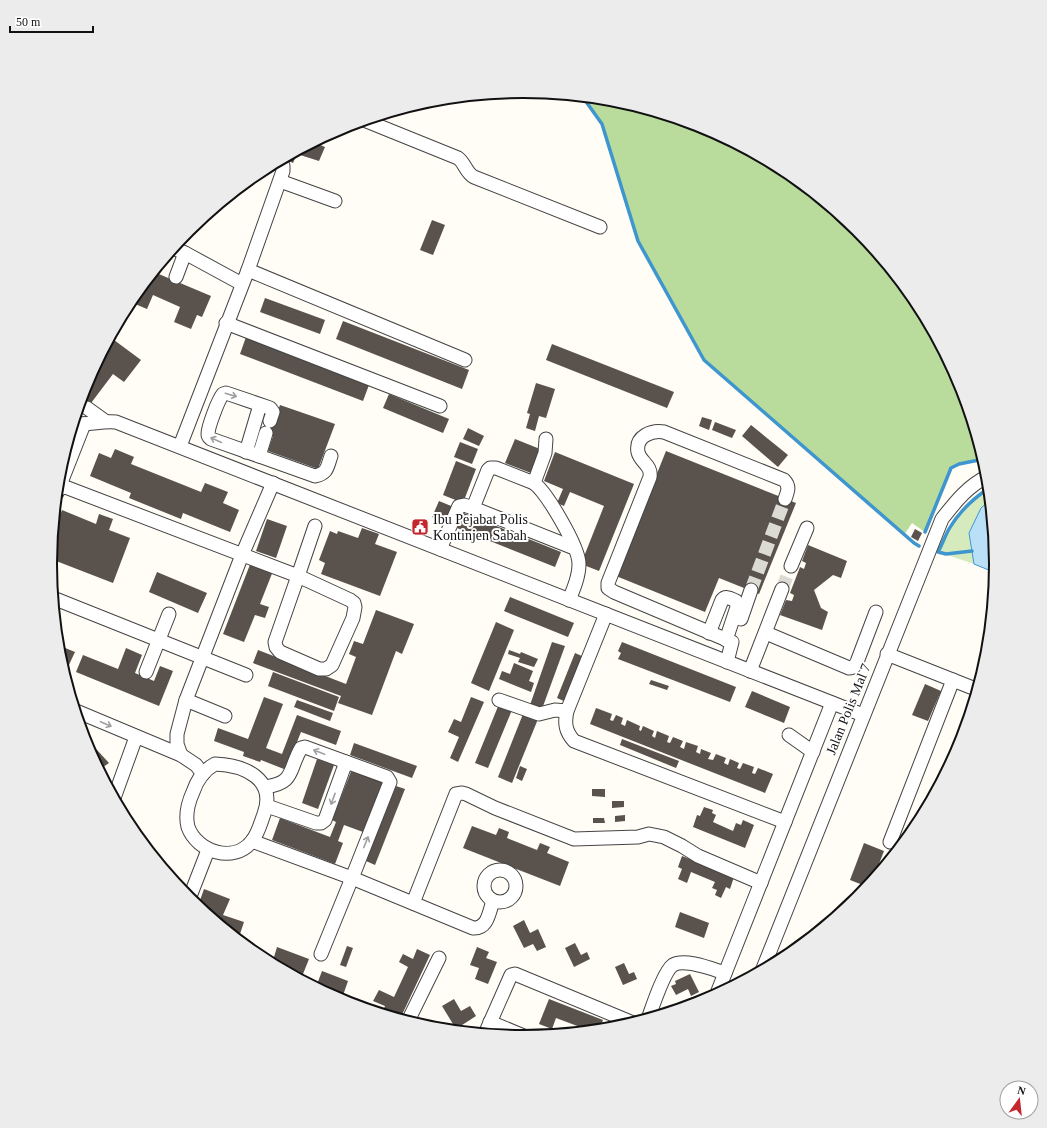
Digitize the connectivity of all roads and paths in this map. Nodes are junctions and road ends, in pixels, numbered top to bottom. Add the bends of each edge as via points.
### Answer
1 (371, 123) edge
2 (282, 165) edge
3 (280, 181) junction
4 (335, 201) dead end
5 (600, 227) dead end
6 (179, 251) edge
7 (248, 270) junction
8 (176, 277) dead end
9 (242, 284) junction
10 (226, 323) junction
11 (464, 360) dead end
12 (196, 403) junction
13 (260, 405) junction
14 (440, 406) dead end
15 (87, 408) dead end
16 (214, 414) junction
17 (105, 421) junction
18 (79, 423) edge
19 (546, 439) dead end
20 (180, 446) junction
21 (246, 452) junction
22 (259, 456) junction
23 (331, 456) dead end
24 (982, 479) edge
25 (273, 483) junction
26 (534, 483) junction
27 (63, 490) edge
28 (785, 499) tunnel mouth
29 (473, 508) junction
30 (315, 526) dead end
31 (807, 528) dead end
32 (574, 548) junction
33 (440, 549) junction
34 (242, 555) junction
35 (791, 566) tunnel mouth
36 (298, 576) junction
37 (782, 589) tunnel mouth
38 (751, 590) tunnel mouth
39 (59, 600) edge
40 (569, 600) junction
41 (876, 612) dead end
42 (169, 614) dead end
43 (606, 614) junction
44 (709, 633) junction
45 (766, 633) junction
46 (159, 640) junction
47 (729, 641) junction
48 (887, 654) junction
49 (202, 658) junction
50 (727, 662) junction
51 (750, 671) junction
52 (146, 672) dead end
53 (246, 675) dead end
54 (952, 680) junction
55 (973, 688) edge
56 (186, 700) junction
57 (499, 700) dead end
58 (832, 703) junction
59 (567, 711) junction
60 (82, 714) edge
61 (863, 715) junction
62 (225, 716) dead end
63 (789, 735) dead end
64 (136, 737) junction
65 (813, 752) junction
66 (181, 755) junction
67 (346, 762) junction
68 (202, 774) junction
69 (265, 787) junction
70 (116, 792) edge
71 (267, 806) junction
72 (785, 822) junction
73 (252, 841) junction
74 (890, 842) dead end
75 (208, 850) junction
76 (352, 878) junction
77 (761, 883) junction
78 (192, 892) edge
79 (493, 901) dead end
80 (412, 904) junction
81 (321, 954) dead end
82 (439, 958) dead end
83 (765, 963) edge
84 (725, 973) junction
85 (720, 987) edge
86 (650, 1013) edge
87 (410, 1017) edge
88 (625, 1020) edge
89 (488, 1028) edge

1 - 5 street via 458,158 474,178
2 - 3 street
3 - 4 street
3 - 7 street
6 - 8 street
6 - 9 street
7 - 9 street
7 - 11 street
9 - 10 street
10 - 12 street
10 - 14 street
12 - 16 street
12 - 20 street
16 -> 13 street via 222,394 226,393
13 - 21 street
13 - 22 street via 272,409 273,412
15 - 17 street
21 -> 16 street via 208,436
17 - 18 street
17 - 20 street via 116,422
19 - 26 street via 545,453
20 - 25 street
21 - 22 street
22 - 23 street via 315,476 322,475
24 - 48 street, Jalan Polis Mal 7 via 960,496 942,519
25 - 33 street
25 - 34 street
26 - 29 street via 490,468
26 - 32 street via 546,496
27 - 34 street
28 - 44 street via 788,484 784,480 664,432 652,432 643,437 638,451 650,468 650,477 607,586 614,592
29 - 32 street
29 - 33 street via 459,506
30 - 36 street
31 - 35 street
32 - 40 street via 579,563
33 - 40 street
34 - 36 street
34 - 49 street
36 - 36 street via 275,642 276,647 280,652 320,669 326,669 332,665 352,618 354,603
37 - 45 street
38 - 47 street
39 - 46 street
40 - 43 street
41 - 45 street via 857,662 852,668
42 - 46 street
43 - 50 street
43 - 59 street
44 - 47 street
44 - 47 street via 726,597 736,601 737,607
45 - 51 street
46 - 49 street
46 - 52 street
47 - 50 street
48 - 54 street
48 - 61 street, Jalan Polis Mal 7
49 - 53 street
49 - 56 street
50 - 51 street
51 - 58 street
54 - 55 street
54 - 74 street
56 - 62 street
56 - 66 street via 177,734
57 - 59 street via 539,714 555,710
58 - 61 street
58 - 65 street
59 - 72 street via 565,725 574,741
60 -> 64 street
61 - 83 street, Jalan Polis Mal 7
63 - 65 street
64 - 66 street
64 - 70 street
65 - 72 street
66 - 68 street via 196,765
67 -> 69 street via 303,747 299,750 288,778 282,783
67 -> 71 street via 322,823
76 -> 67 street via 390,782 387,778
68 - 69 street via 215,764 244,768
68 - 75 street via 196,783 186,812 188,827 194,838
69 - 71 street
71 - 73 street
72 - 77 street
73 - 75 street via 241,851 218,853
73 - 76 street
75 - 78 street
76 - 80 street
76 - 81 street
77 - 80 street via 698,856 664,837 649,834 638,837 574,839 459,793 456,794
77 - 84 street
79 - 80 street via 485,924 476,928
82 - 87 street
84 - 85 street
84 - 86 street via 688,964 678,963 672,966 664,978
88 - 89 street via 515,974 509,978

